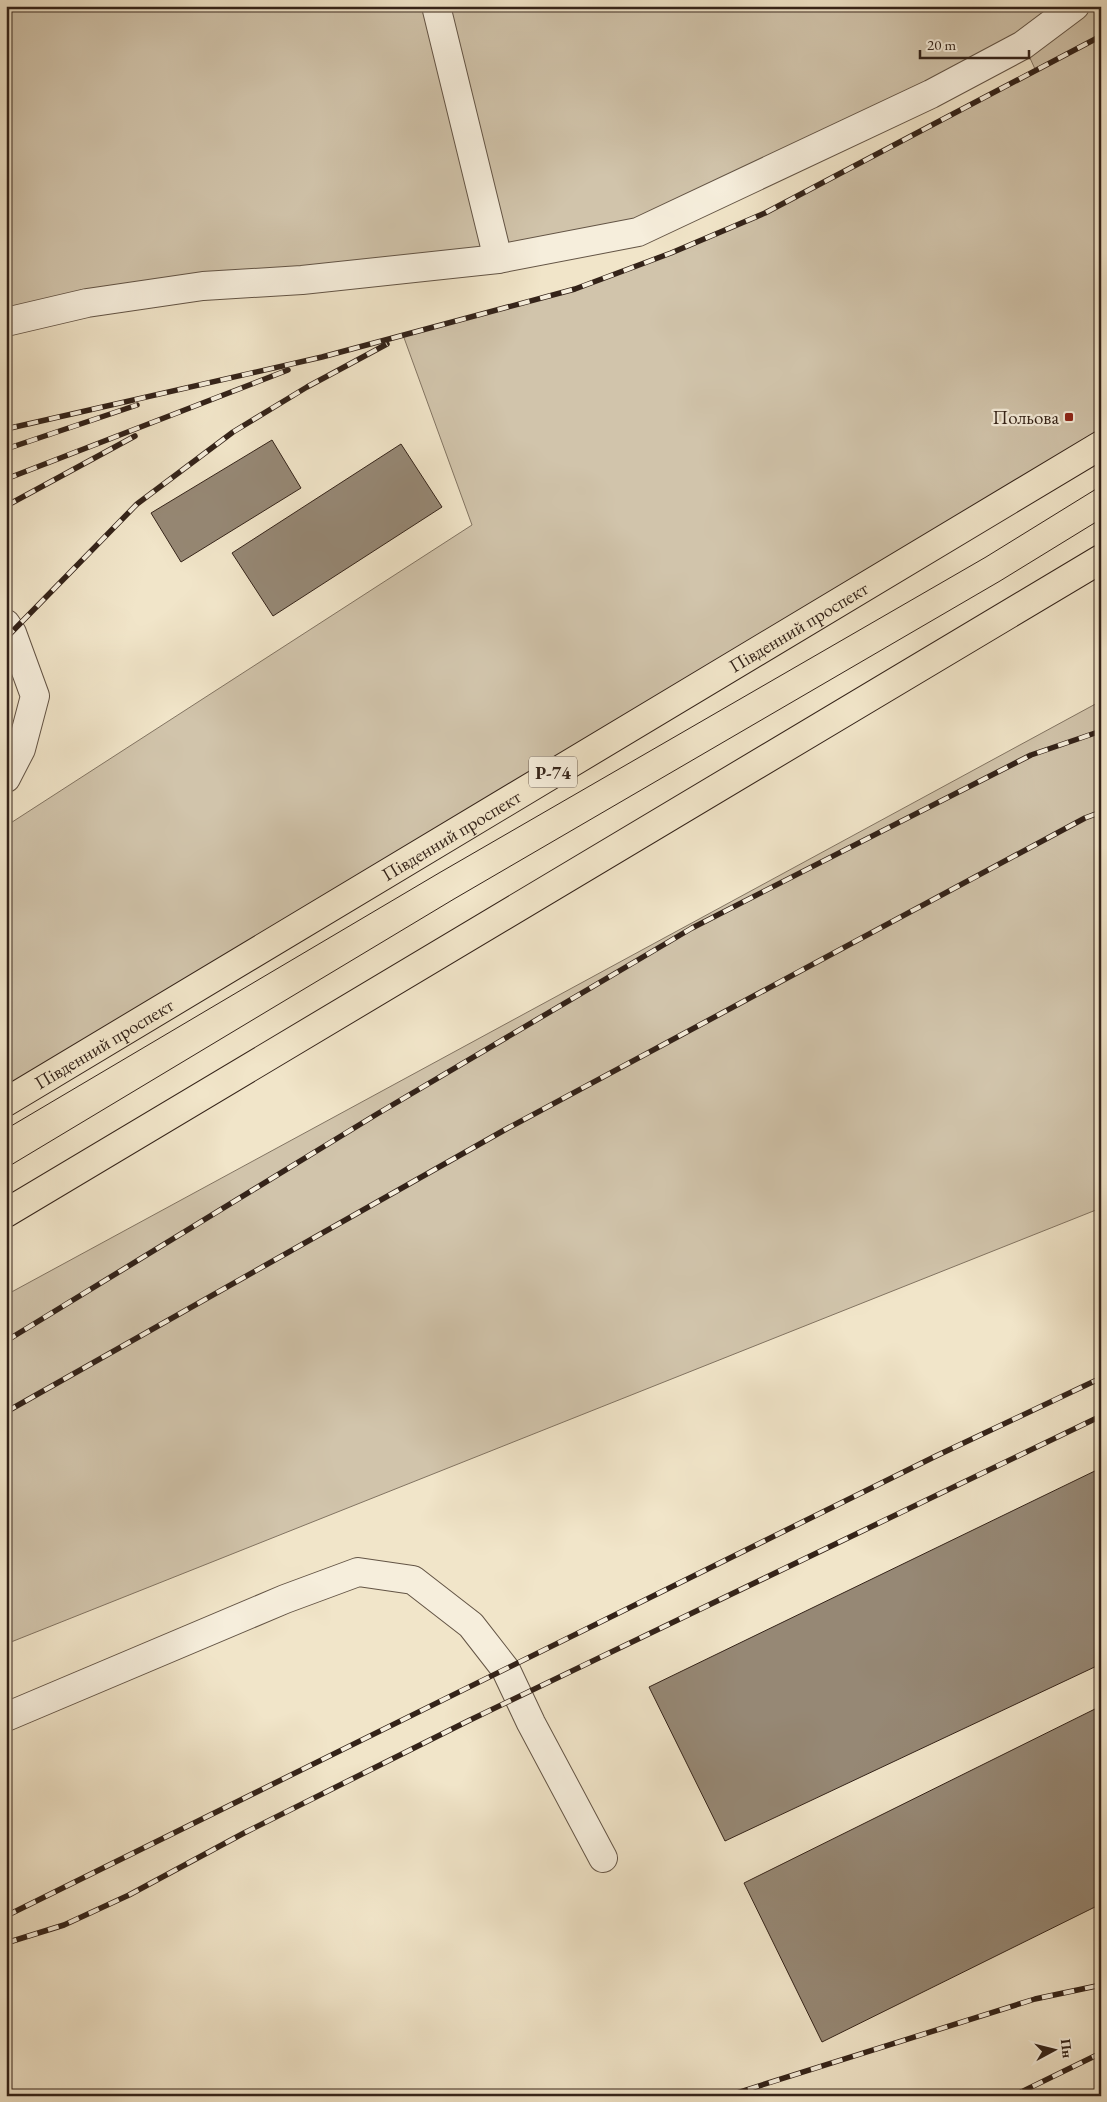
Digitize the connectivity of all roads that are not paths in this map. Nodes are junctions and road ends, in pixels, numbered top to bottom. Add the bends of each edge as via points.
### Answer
1 (436, 6) edge
2 (1075, 6) edge
3 (498, 259) junction
4 (6, 322) edge
5 (1101, 445) edge
6 (1101, 559) edge
7 (6, 624) edge
8 (6, 778) edge
9 (6, 1102) edge
10 (6, 1213) edge
11 (6, 1717) edge
12 (603, 1858) dead end

1 - 3 street
2 - 3 street via 1024,45 931,94 638,232
3 - 4 street via 302,280 203,286 87,303
5 - 9 main road, Південний проспект / Р-74
6 - 10 main road
7 - 8 street via 35,696 21,749
11 - 12 street via 285,1599 358,1572 413,1580 471,1625 506,1670

